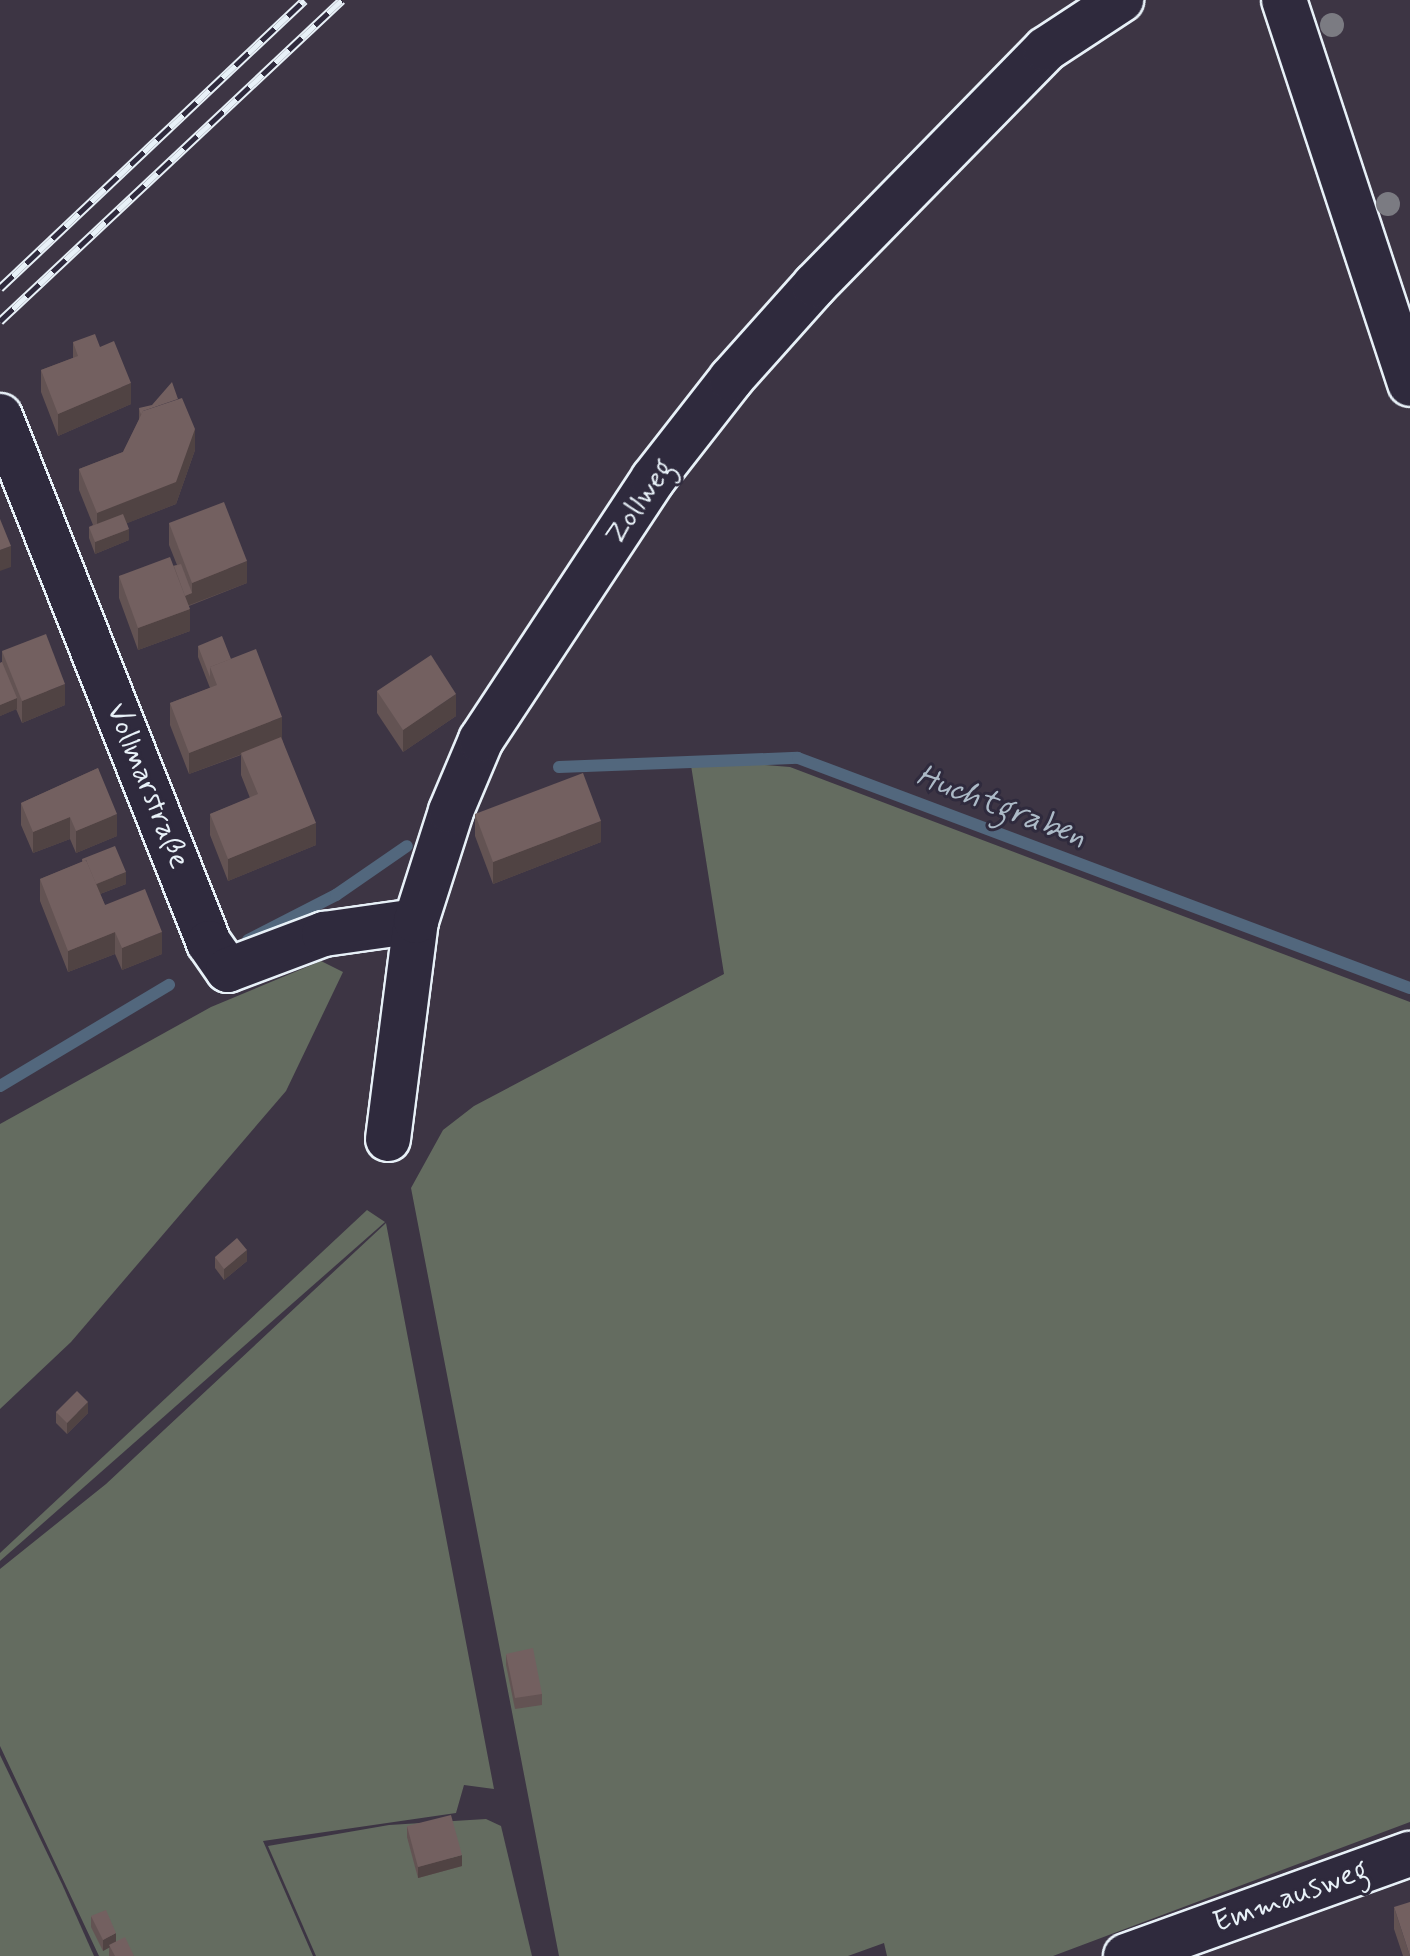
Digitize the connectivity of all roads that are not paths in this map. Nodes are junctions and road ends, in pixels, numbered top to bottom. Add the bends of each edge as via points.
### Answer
1 (1121, 0) edge
2 (1284, 0) edge
3 (1410, 384) edge
4 (0, 416) edge
5 (416, 921) junction
6 (388, 1139) dead end
7 (1410, 1854) edge
8 (1126, 1956) edge

1 - 5 street, Zollweg via 1046,49 826,274 731,379 653,479 481,740 451,811
2 - 3 street
4 - 5 street, Vollmarstraße via 209,943 228,970 324,934
5 - 6 street, Zollweg
7 - 8 street, Emmausweg

